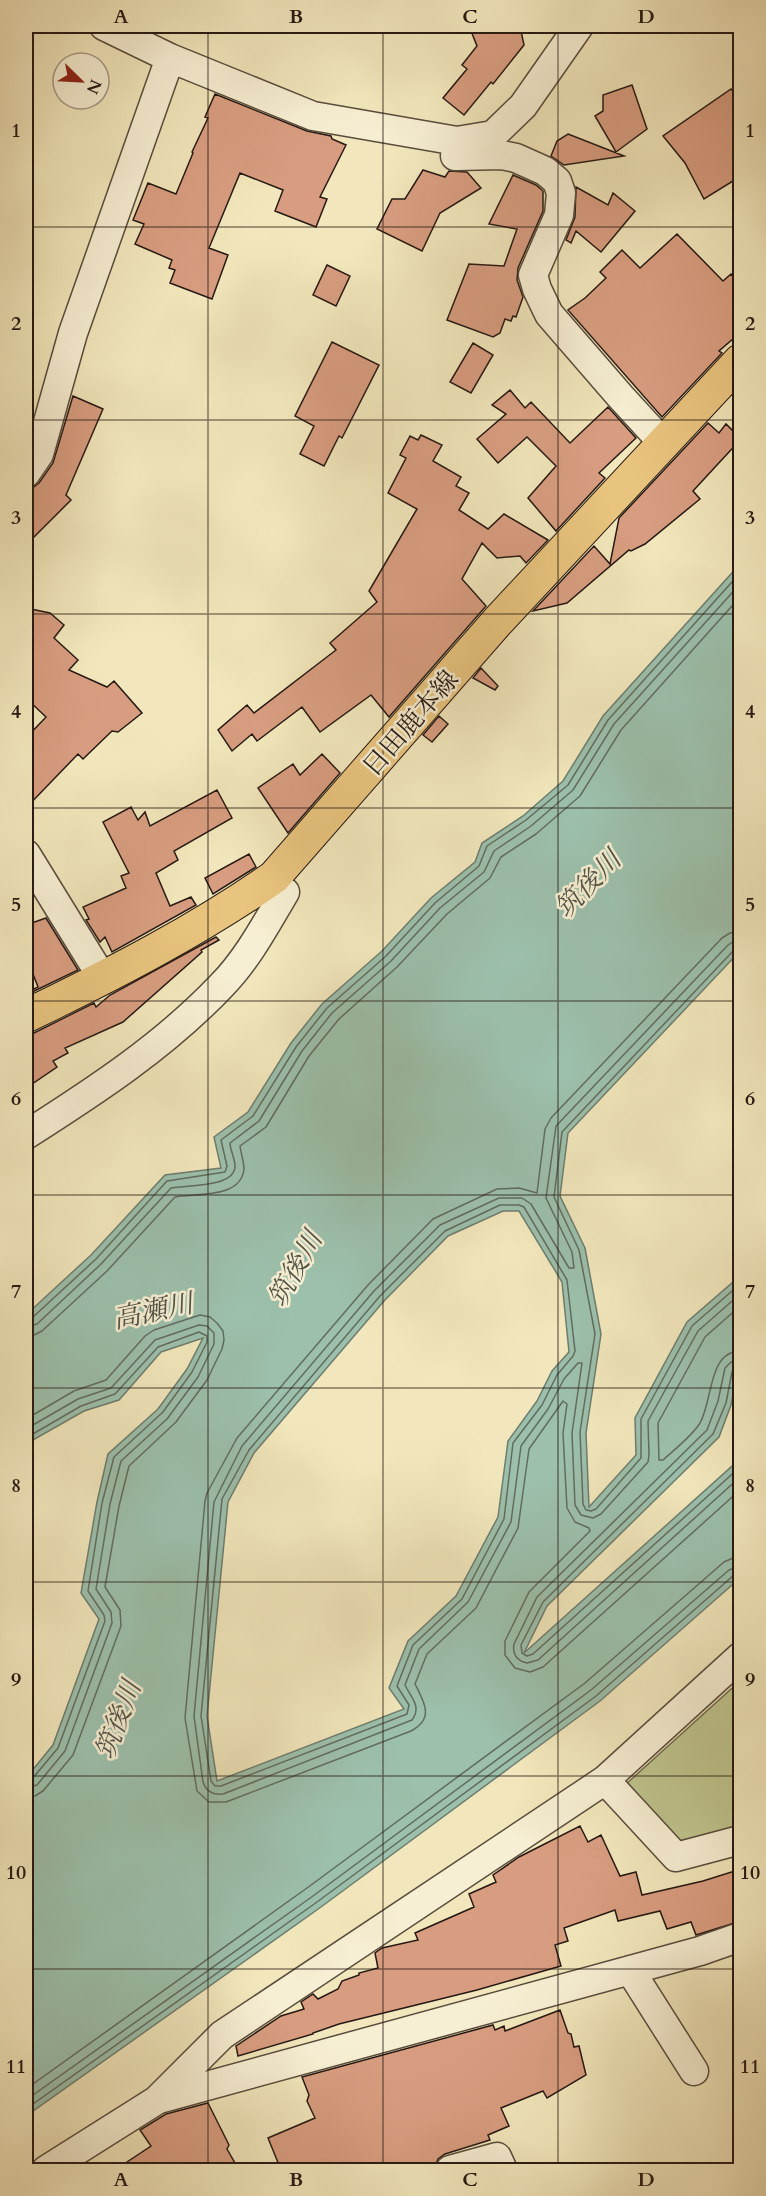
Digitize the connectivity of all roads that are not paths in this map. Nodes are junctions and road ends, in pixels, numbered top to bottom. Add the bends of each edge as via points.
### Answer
1 (104, 26) edge
2 (579, 26) edge
3 (170, 58) junction
4 (347, 122) junction
5 (741, 361) edge
6 (664, 444) junction
7 (26, 473) edge
8 (26, 854) edge
9 (285, 892) dead end
10 (103, 979) junction
11 (26, 1016) edge
12 (26, 1135) edge
13 (741, 1657) edge
14 (605, 1780) junction
15 (741, 1840) edge
16 (741, 1937) edge
17 (630, 1970) junction
18 (694, 2071) dead end
19 (157, 2100) junction
20 (46, 2170) edge
21 (450, 2170) edge
22 (503, 2170) edge

1 - 3 street
2 - 4 street via 523,106 493,135 457,141
3 - 4 street via 313,116
3 - 7 street via 73,333 39,454
4 - 6 street via 367,132 456,156 516,158 557,181 560,216 533,275 537,288 549,314
5 - 6 main road, 日田鹿本線
6 - 10 main road, 日田鹿本線 via 497,622 274,877
8 - 10 street
9 - 12 street via 253,946 222,985 164,1039
10 - 11 main road, 日田鹿本線
13 - 14 street
14 - 15 street via 676,1857
14 - 19 street via 222,2035
16 - 17 street
17 - 18 street
17 - 19 street
19 - 20 street
21 - 22 street via 497,2157

